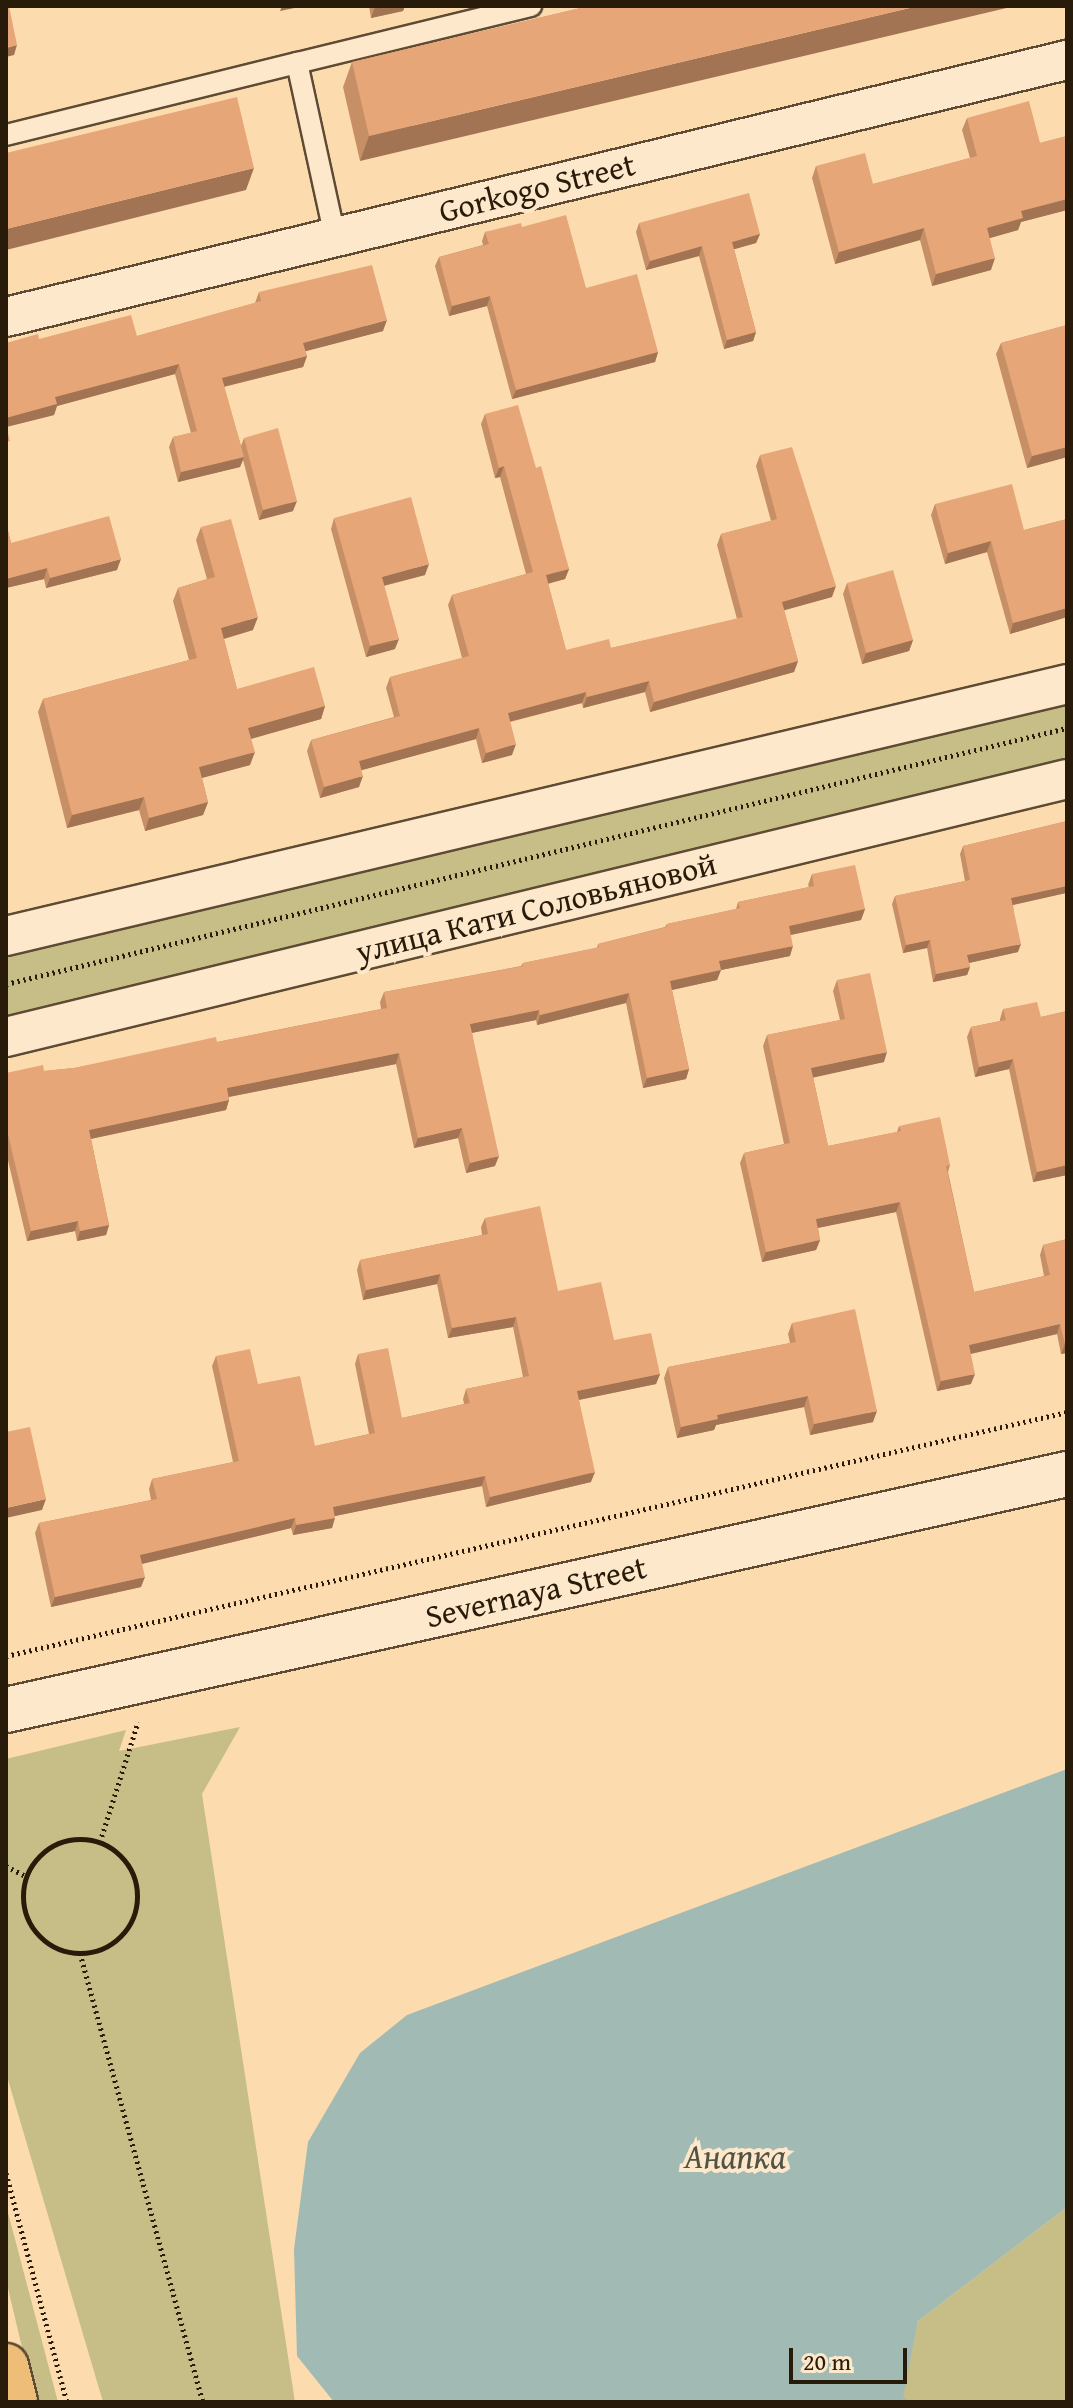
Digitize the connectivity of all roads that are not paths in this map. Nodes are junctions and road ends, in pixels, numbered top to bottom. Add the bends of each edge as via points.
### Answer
1 (531, 6) edge
2 (1067, 60) edge
3 (297, 63) junction
4 (6, 135) edge
5 (335, 237) junction
6 (6, 317) edge
7 (1067, 684) edge
8 (1067, 779) edge
9 (6, 936) edge
10 (6, 1037) edge
11 (1067, 1474) edge
12 (6, 1710) edge
13 (6, 2366) edge
14 (15, 2402) edge

1 - 3 lane
2 - 5 street, Gorkogo Street
3 - 4 lane
3 - 5 lane
5 - 6 street, Gorkogo Street
7 - 9 street
8 - 10 street, улица Кати Соловьяновой
11 - 12 street, Severnaya Street
13 - 14 main road

